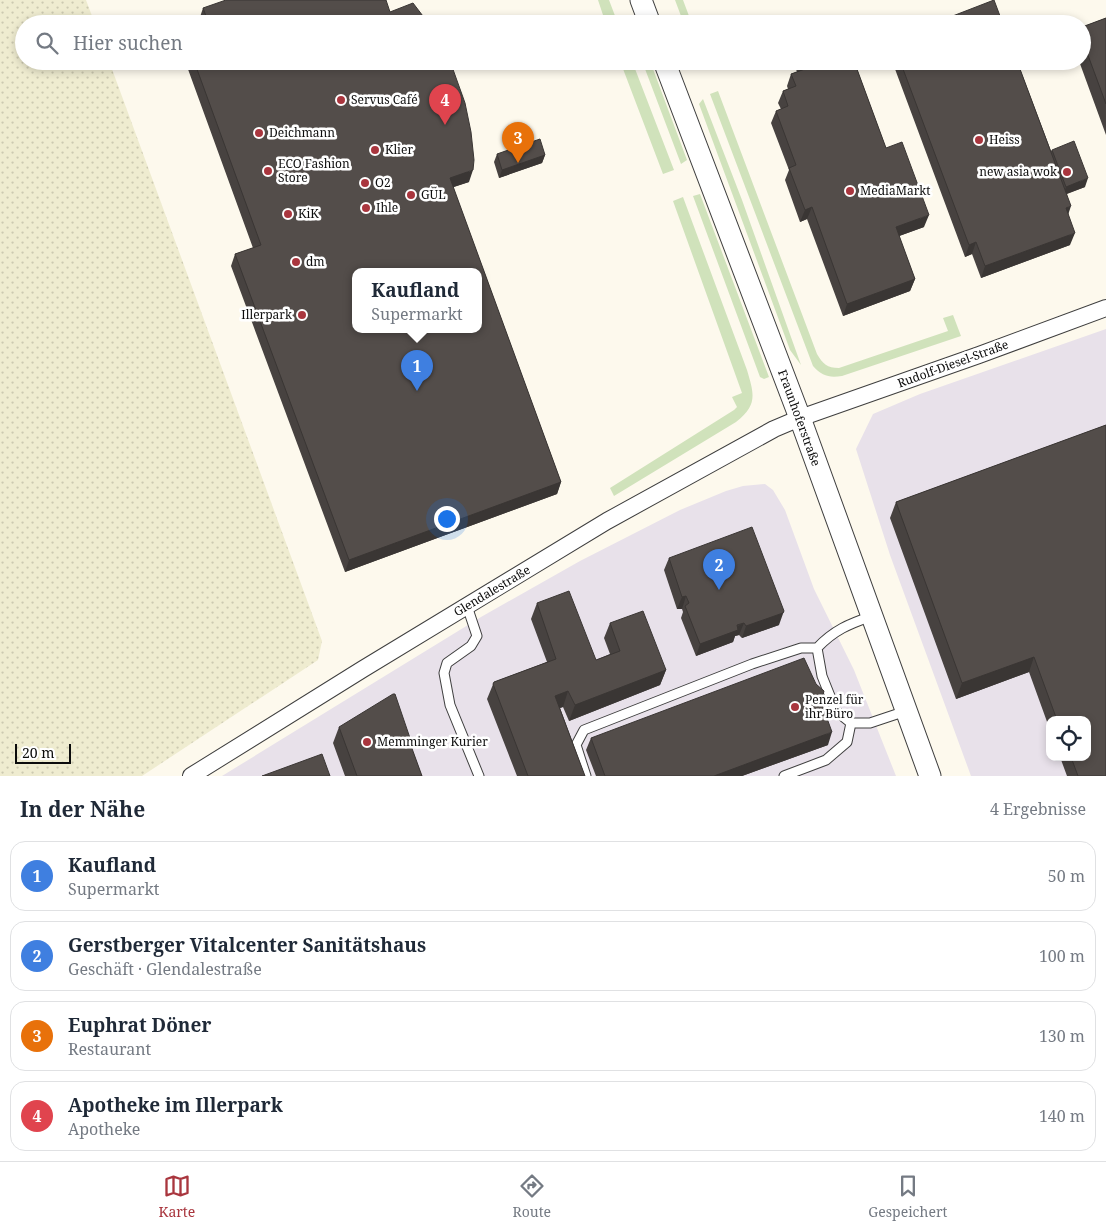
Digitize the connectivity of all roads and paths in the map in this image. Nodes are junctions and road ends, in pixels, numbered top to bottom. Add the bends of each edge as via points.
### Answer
1 (641, 0) edge
2 (647, 15) edge
3 (667, 70) edge
4 (1106, 308) edge
5 (800, 418) junction
6 (467, 606) junction
7 (872, 616) junction
8 (817, 648) junction
9 (906, 711) junction
10 (852, 723) junction
11 (191, 776) edge
12 (479, 776) edge
13 (586, 776) edge
14 (784, 776) edge
15 (930, 776) edge

1 - 2 street
3 - 5 street, Fraunhoferstraße
4 - 5 street, Rudolf-Diesel-Straße
5 - 6 street, Glendalestraße via 611,518
5 - 7 street, Fraunhoferstraße
6 - 11 street, Glendalestraße
6 - 12 lane via 477,636 470,646 447,663 444,673 450,705
7 - 8 lane via 829,635
7 - 9 street, Fraunhoferstraße
8 - 10 lane via 822,676 836,710
8 - 13 lane via 801,648 752,664 584,730 576,745
9 - 10 lane via 870,723
9 - 15 street, Fraunhoferstraße
10 - 14 lane via 847,742 826,760

